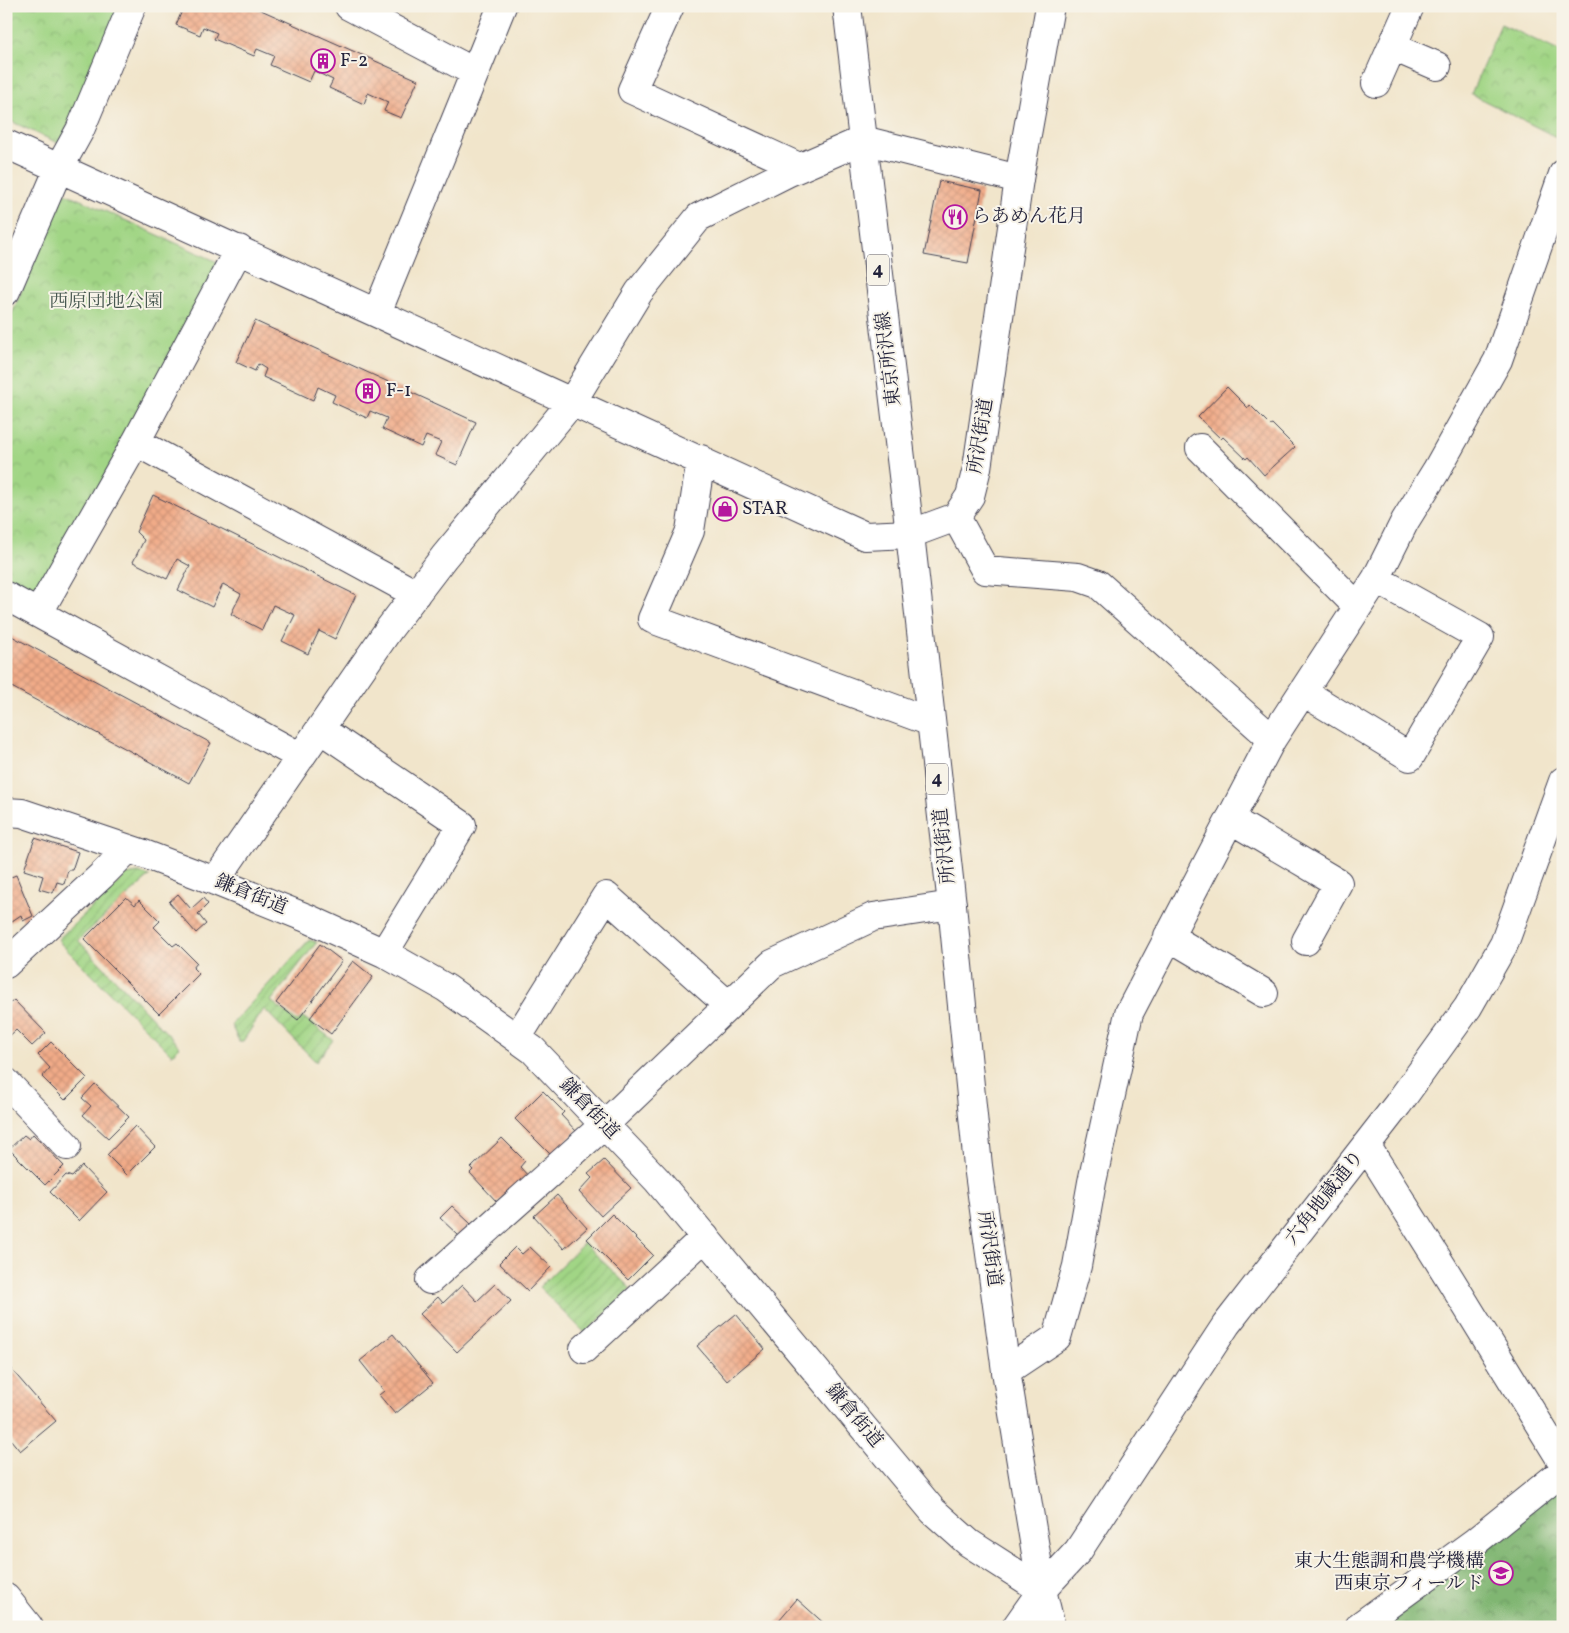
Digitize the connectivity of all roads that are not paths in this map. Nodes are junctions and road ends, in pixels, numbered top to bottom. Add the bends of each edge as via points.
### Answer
1 (132, 6) edge
2 (348, 6) edge
3 (502, 6) edge
4 (670, 6) edge
5 (847, 6) edge
6 (1050, 6) edge
7 (1410, 6) edge
8 (1393, 47) junction
9 (1437, 66) dead end
10 (474, 72) junction
11 (1376, 83) dead end
12 (863, 140) junction
13 (6, 144) edge
14 (799, 167) junction
15 (58, 168) junction
16 (1563, 174) edge
17 (1019, 179) junction
18 (239, 249) junction
19 (6, 291) edge
20 (377, 313) junction
21 (572, 402) junction
22 (136, 442) junction
23 (1200, 448) dead end
24 (701, 459) junction
25 (956, 517) junction
26 (910, 534) junction
27 (1376, 579) junction
28 (416, 594) junction
29 (6, 596) edge
30 (1357, 606) junction
31 (39, 612) junction
32 (1304, 692) junction
33 (931, 722) junction
34 (320, 729) junction
35 (1272, 739) junction
36 (301, 757) junction
37 (1563, 781) edge
38 (6, 812) edge
39 (1230, 819) junction
40 (128, 849) junction
41 (215, 881) junction
42 (952, 906) junction
43 (1168, 936) junction
44 (1306, 941) dead end
45 (18, 962) edge
46 (396, 966) junction
47 (1264, 993) dead end
48 (728, 1005) junction
49 (517, 1038) junction
50 (6, 1082) edge
51 (604, 1125) junction
52 (1366, 1145) junction
53 (67, 1146) dead end
54 (704, 1237) junction
55 (430, 1280) dead end
56 (584, 1349) dead end
57 (1006, 1371) junction
58 (1563, 1463) edge
59 (1563, 1470) edge
60 (1042, 1590) junction
61 (6, 1598) edge
62 (29, 1627) edge
63 (1016, 1627) edge
64 (1051, 1627) edge
65 (1358, 1627) edge

1 - 15 street via 80,130
2 - 10 street
3 - 10 street
4 - 14 street via 632,90
5 - 12 street, 東京所沢線 / 4
6 - 17 street, 所沢街道
7 - 8 street
8 - 9 street
8 - 11 street
10 - 20 street
12 - 14 street
12 - 17 street
12 - 26 street, 東京所沢線 / 4
13 - 15 street
14 - 21 street via 699,218 640,292
15 - 18 street
15 - 19 street
16 - 27 street via 1498,360 1405,521
17 - 25 street, 所沢街道 via 977,468 970,496
18 - 20 street
18 - 22 street
20 - 21 street
21 - 24 street
21 - 28 street
22 - 28 street
22 - 31 street
23 - 30 street
24 - 26 street via 866,536
24 - 33 street via 690,531 652,619
25 - 26 street
25 - 35 street via 985,570 1078,577 1098,584
26 - 33 street, 所沢街道 / 4
27 - 30 street
27 - 32 street via 1480,637 1410,757
28 - 34 street
29 - 31 street
30 - 32 street
31 - 36 street
32 - 35 street
33 - 42 street, 所沢街道 / 4
34 - 36 street
34 - 46 street via 462,825
35 - 39 street
36 - 41 street
37 - 52 street, 六角地蔵通り via 1504,944 1468,1007
38 - 40 street, 鎌倉街道 via 22,813
39 - 43 street
39 - 44 street via 1338,883
40 - 41 street, 鎌倉街道
40 - 45 street
41 - 46 street, 鎌倉街道 via 304,927
42 - 48 street via 873,918 772,964
42 - 57 street, 所沢街道 / 4 via 978,1166
43 - 47 street
43 - 57 street via 1129,1013 1077,1266 1058,1337
46 - 49 street, 鎌倉街道 via 446,988
48 - 49 street via 606,896
48 - 51 street
49 - 51 street, 鎌倉街道 via 534,1050
50 - 53 street
51 - 54 street, 鎌倉街道 via 657,1180
51 - 55 street
52 - 58 street
52 - 60 street, 六角地蔵通り via 1226,1325 1078,1551
54 - 56 street
54 - 60 street, 鎌倉街道 via 934,1511 969,1543
57 - 60 street, 所沢街道 / 4
59 - 65 street via 1476,1541
60 - 63 street
60 - 64 street, 4
61 - 62 street

